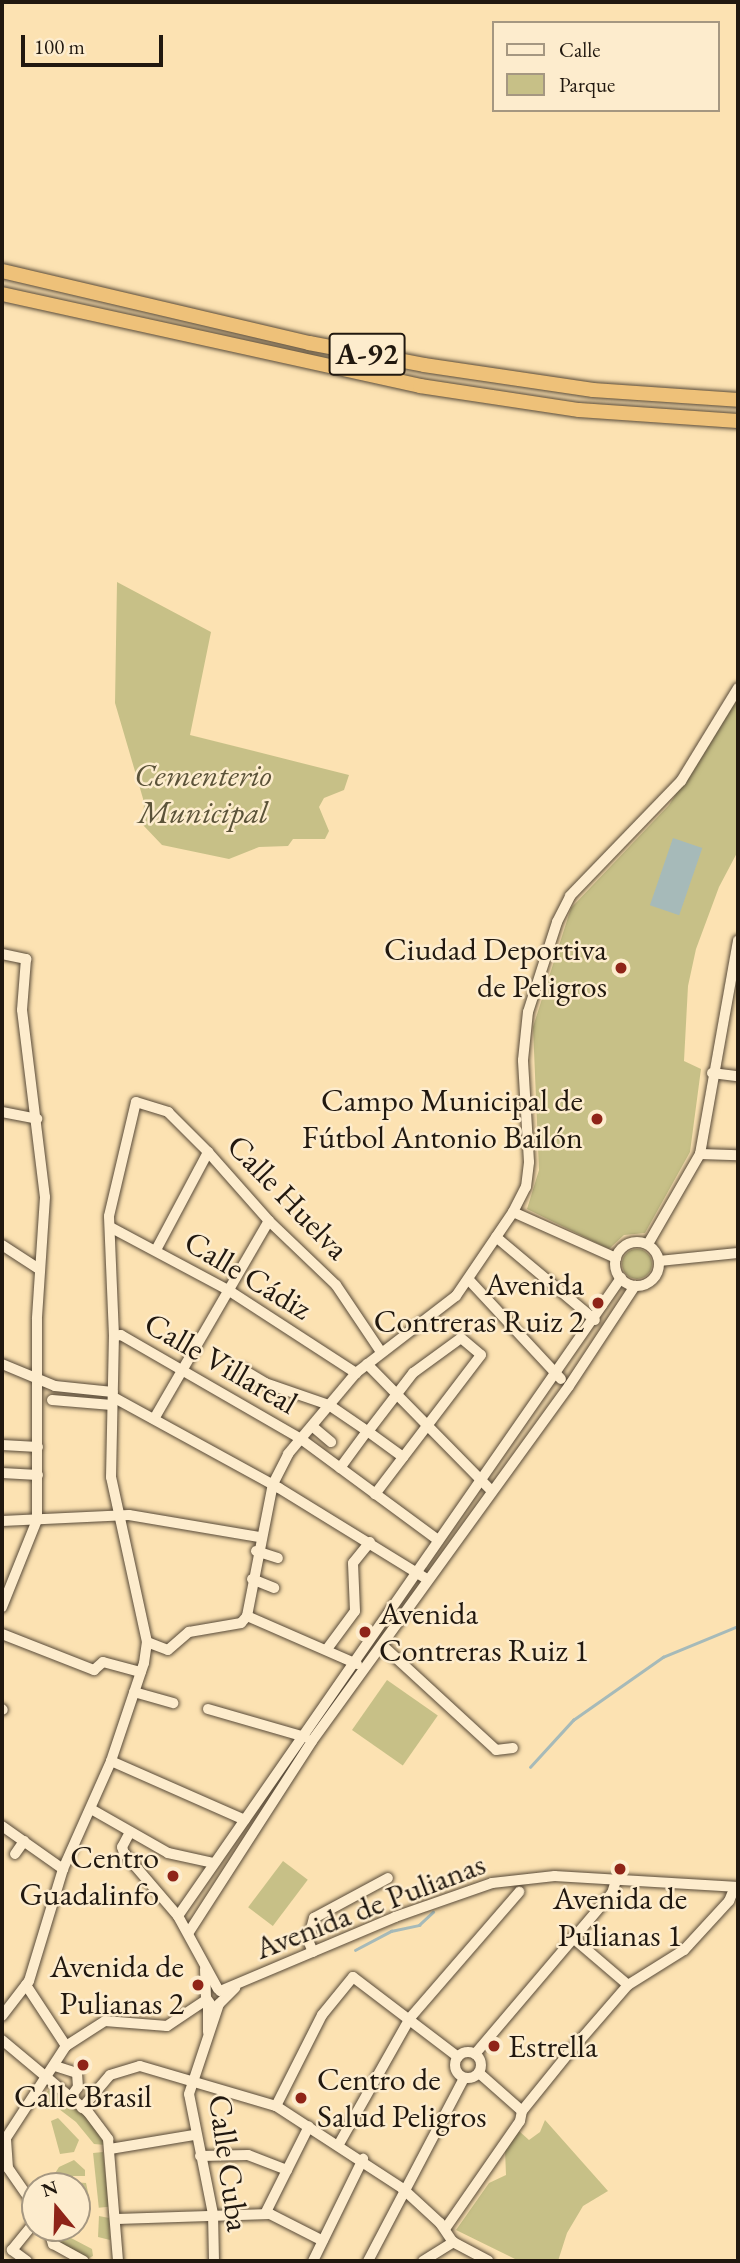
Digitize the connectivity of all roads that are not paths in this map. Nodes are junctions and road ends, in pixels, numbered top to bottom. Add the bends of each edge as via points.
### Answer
1 (2, 271) edge
2 (2, 293) edge
3 (738, 400) edge
4 (738, 421) edge
5 (738, 688) edge
6 (738, 940) edge
7 (2, 954) edge
8 (712, 1073) junction
9 (738, 1076) edge
10 (2, 1112) edge
11 (37, 1119) junction
12 (208, 1152) junction
13 (700, 1154) junction
14 (738, 1155) edge
15 (513, 1212) junction
16 (269, 1221) junction
17 (110, 1227) junction
18 (496, 1237) junction
19 (648, 1244) junction
20 (2, 1245) edge
21 (156, 1250) junction
22 (738, 1253) edge
23 (616, 1258) junction
24 (659, 1261) junction
25 (39, 1269) junction
26 (621, 1278) junction
27 (469, 1280) junction
28 (635, 1286) junction
29 (228, 1290) junction
30 (595, 1321) junction
31 (114, 1336) junction
32 (381, 1352) junction
33 (2, 1364) edge
34 (367, 1364) junction
35 (242, 1369) dead end
36 (182, 1370) junction
37 (356, 1373) junction
38 (557, 1376) junction
39 (40, 1380) junction
40 (569, 1386) junction
41 (396, 1393) junction
42 (112, 1398) junction
43 (52, 1400) dead end
44 (330, 1405) junction
45 (154, 1419) junction
46 (312, 1426) junction
47 (428, 1426) junction
48 (368, 1431) junction
49 (301, 1439) junction
50 (331, 1442) dead end
51 (2, 1446) edge
52 (38, 1447) junction
53 (403, 1457) junction
54 (340, 1468) junction
55 (2, 1474) edge
56 (38, 1475) junction
57 (482, 1481) junction
58 (273, 1484) junction
59 (492, 1490) junction
60 (376, 1494) junction
61 (118, 1516) junction
62 (37, 1520) junction
63 (2, 1521) edge
64 (259, 1537) junction
65 (438, 1540) junction
66 (370, 1542) junction
67 (256, 1551) junction
68 (278, 1558) dead end
69 (416, 1571) junction
70 (252, 1579) junction
71 (427, 1579) junction
72 (274, 1588) dead end
73 (2, 1607) edge
74 (247, 1616) junction
75 (2, 1634) edge
76 (146, 1642) junction
77 (382, 1645) junction
78 (327, 1649) junction
79 (352, 1661) junction
80 (364, 1668) junction
81 (141, 1672) junction
82 (134, 1692) junction
83 (173, 1703) dead end
84 (208, 1709) dead end
85 (300, 1734) junction
86 (312, 1741) junction
87 (513, 1748) dead end
88 (111, 1761) junction
89 (91, 1810) junction
90 (243, 1818) junction
91 (2, 1826) edge
92 (254, 1826) junction
93 (130, 1832) junction
94 (24, 1841) junction
95 (15, 1854) dead end
96 (213, 1863) junction
97 (63, 1869) junction
98 (388, 1878) dead end
99 (617, 1878) junction
100 (737, 1887) edge
101 (519, 1892) dead end
102 (178, 1916) junction
103 (189, 1932) junction
104 (573, 1938) junction
105 (313, 1952) junction
106 (26, 1985) junction
107 (628, 1985) junction
108 (214, 1997) junction
109 (2, 2016) edge
110 (410, 2018) junction
111 (2, 2040) edge
112 (66, 2046) junction
113 (475, 2054) junction
114 (458, 2057) junction
115 (55, 2066) junction
116 (479, 2073) junction
117 (464, 2078) junction
118 (46, 2079) junction
119 (191, 2084) junction
120 (70, 2098) junction
121 (276, 2106) junction
122 (82, 2108) junction
123 (522, 2111) junction
124 (309, 2126) junction
125 (194, 2134) junction
126 (339, 2144) junction
127 (110, 2149) junction
128 (200, 2156) junction
129 (363, 2159) junction
130 (287, 2170) junction
131 (402, 2188) junction
132 (21, 2191) edge
133 (213, 2214) junction
134 (265, 2214) junction
135 (117, 2219) junction
136 (445, 2229) junction
137 (21, 2236) edge
138 (323, 2241) junction
139 (52, 2242) edge
140 (453, 2242) junction
141 (7, 2251) edge
142 (471, 2258) edge
143 (18, 2261) edge
144 (27, 2261) edge
145 (84, 2261) edge
146 (118, 2261) edge
147 (214, 2261) edge
148 (313, 2261) edge
149 (368, 2261) edge
150 (423, 2261) edge
151 (488, 2261) edge

1 - 3 highway, A-92 via 309,343 424,365 581,388
2 - 4 highway, A-92 via 432,388 579,410
5 - 15 street via 681,780 570,896 557,922 528,1012 523,1059 529,1162 526,1187
6 - 8 street
7 - 11 street via 26,958 22,1010
8 - 9 street
8 - 13 street
10 - 11 street
11 - 25 street via 45,1197
12 - 16 street, Calle Huelva
12 - 17 street, Calle Huelva via 168,1112 136,1102
12 - 21 street
13 - 14 street
13 - 19 street
15 - 18 street
15 - 23 street
16 - 29 street
16 - 32 street, Calle Huelva via 336,1285
17 - 21 street, Calle Cádiz
17 - 31 street
18 - 27 street
18 - 30 street
19 - 23 street via 630,1243
19 - 24 street
20 - 25 street
21 - 29 street, Calle Cádiz
22 - 24 street
23 - 26 street
24 - 28 street via 652,1280
25 - 39 street
26 - 28 street
26 - 30 street
27 - 32 street via 442,1309
27 - 38 street
28 - 40 street
29 - 36 street
29 - 37 street, Calle Cádiz
30 - 38 street
31 - 36 street, Calle Villareal via 121,1335
31 - 42 street
32 - 34 street
33 - 39 street
34 - 37 street
34 - 41 street
35 - 44 street via 265,1383
36 - 45 street
36 - 49 street, Calle Villareal
37 - 44 street
38 - 40 street
38 - 57 street
39 - 42 street
39 - 52 street
40 - 59 street
41 - 47 street
41 - 47 street via 413,1373 461,1339 481,1355
41 - 48 street
42 - 43 street
42 - 45 street
42 - 61 street via 111,1477
44 - 46 street
44 - 48 street
45 - 58 street
46 - 49 street
46 - 50 street
47 - 53 street
47 - 57 street
48 - 53 street
48 - 54 street
49 - 54 street, Calle Villareal
49 - 58 street
51 - 52 street
52 - 56 street
53 - 60 street
54 - 60 street, Calle Villareal
55 - 56 street
56 - 62 street
57 - 59 street
57 - 65 street
58 - 64 street
58 - 66 street
59 - 71 street
60 - 65 street, Calle Villareal
61 - 62 street
61 - 64 street
61 - 76 street
62 - 63 street
62 - 73 street
64 - 67 street
65 - 69 street
66 - 69 street
66 - 78 street via 353,1563 355,1611
67 - 68 street
67 - 70 street
69 - 71 street
69 - 79 street
70 - 72 street
70 - 74 street
71 - 77 street
74 - 76 street via 227,1628 189,1632 168,1650
74 - 78 street
75 - 81 street via 94,1670 103,1662
76 - 81 street
77 - 80 street
77 - 87 street via 496,1750
78 - 79 street
79 - 80 street
79 - 85 street
80 - 86 street
81 - 82 street
82 - 83 street
82 - 88 street
84 - 85 street
85 - 86 street
85 - 90 street
86 - 92 street
88 - 89 street
88 - 90 street
89 - 93 street
89 - 97 street
90 - 92 street
90 - 96 street
91 - 94 street
92 - 103 street
93 - 96 street via 167,1853
93 - 102 street, Calle Cuba via 122,1847 124,1853
94 - 95 street
94 - 97 street
96 - 102 street
97 - 106 street
98 - 105 street via 314,1919 307,1940
99 - 100 street, Avenida de Pulianas
99 - 104 street via 612,1893
99 - 105 street, Avenida de Pulianas via 555,1876 492,1883
100 - 107 street via 684,1950
101 - 110 street
102 - 103 street, Calle Cuba
103 - 108 street, Calle Cuba
104 - 107 street
104 - 113 street
105 - 108 street, Avenida de Pulianas
106 - 109 street
106 - 112 street
107 - 123 street
108 - 112 street via 167,2026 104,2021
108 - 119 street, Calle Cuba
110 - 114 street
110 - 121 street via 354,1977 322,2015
110 - 126 street
111 - 118 street
112 - 115 street
113 - 114 street
113 - 116 street via 481,2064
114 - 117 street via 456,2070
115 - 118 street
115 - 120 street via 78,2073 78,2087
116 - 117 street
116 - 123 street
117 - 131 street
118 - 120 street
118 - 132 street via 12,2124 4,2153
119 - 121 street
119 - 122 street via 147,2067 128,2067 110,2075
119 - 125 street, Calle Cuba
120 - 122 street
121 - 124 street
122 - 127 street via 103,2130
123 - 136 street
124 - 126 street
124 - 130 street
125 - 127 street
125 - 128 street, Calle Cuba
126 - 129 street
127 - 135 street
128 - 130 street via 248,2155
128 - 133 street, Calle Cuba
129 - 131 street
129 - 138 street
130 - 134 street
131 - 136 street
131 - 149 street
133 - 134 street
133 - 135 street
133 - 147 street, Calle Cuba
134 - 138 street
135 - 146 street
136 - 140 street
137 - 141 street
138 - 148 street
139 - 145 street
140 - 142 street
140 - 150 street
141 - 143 street
141 - 144 street
142 - 151 street

